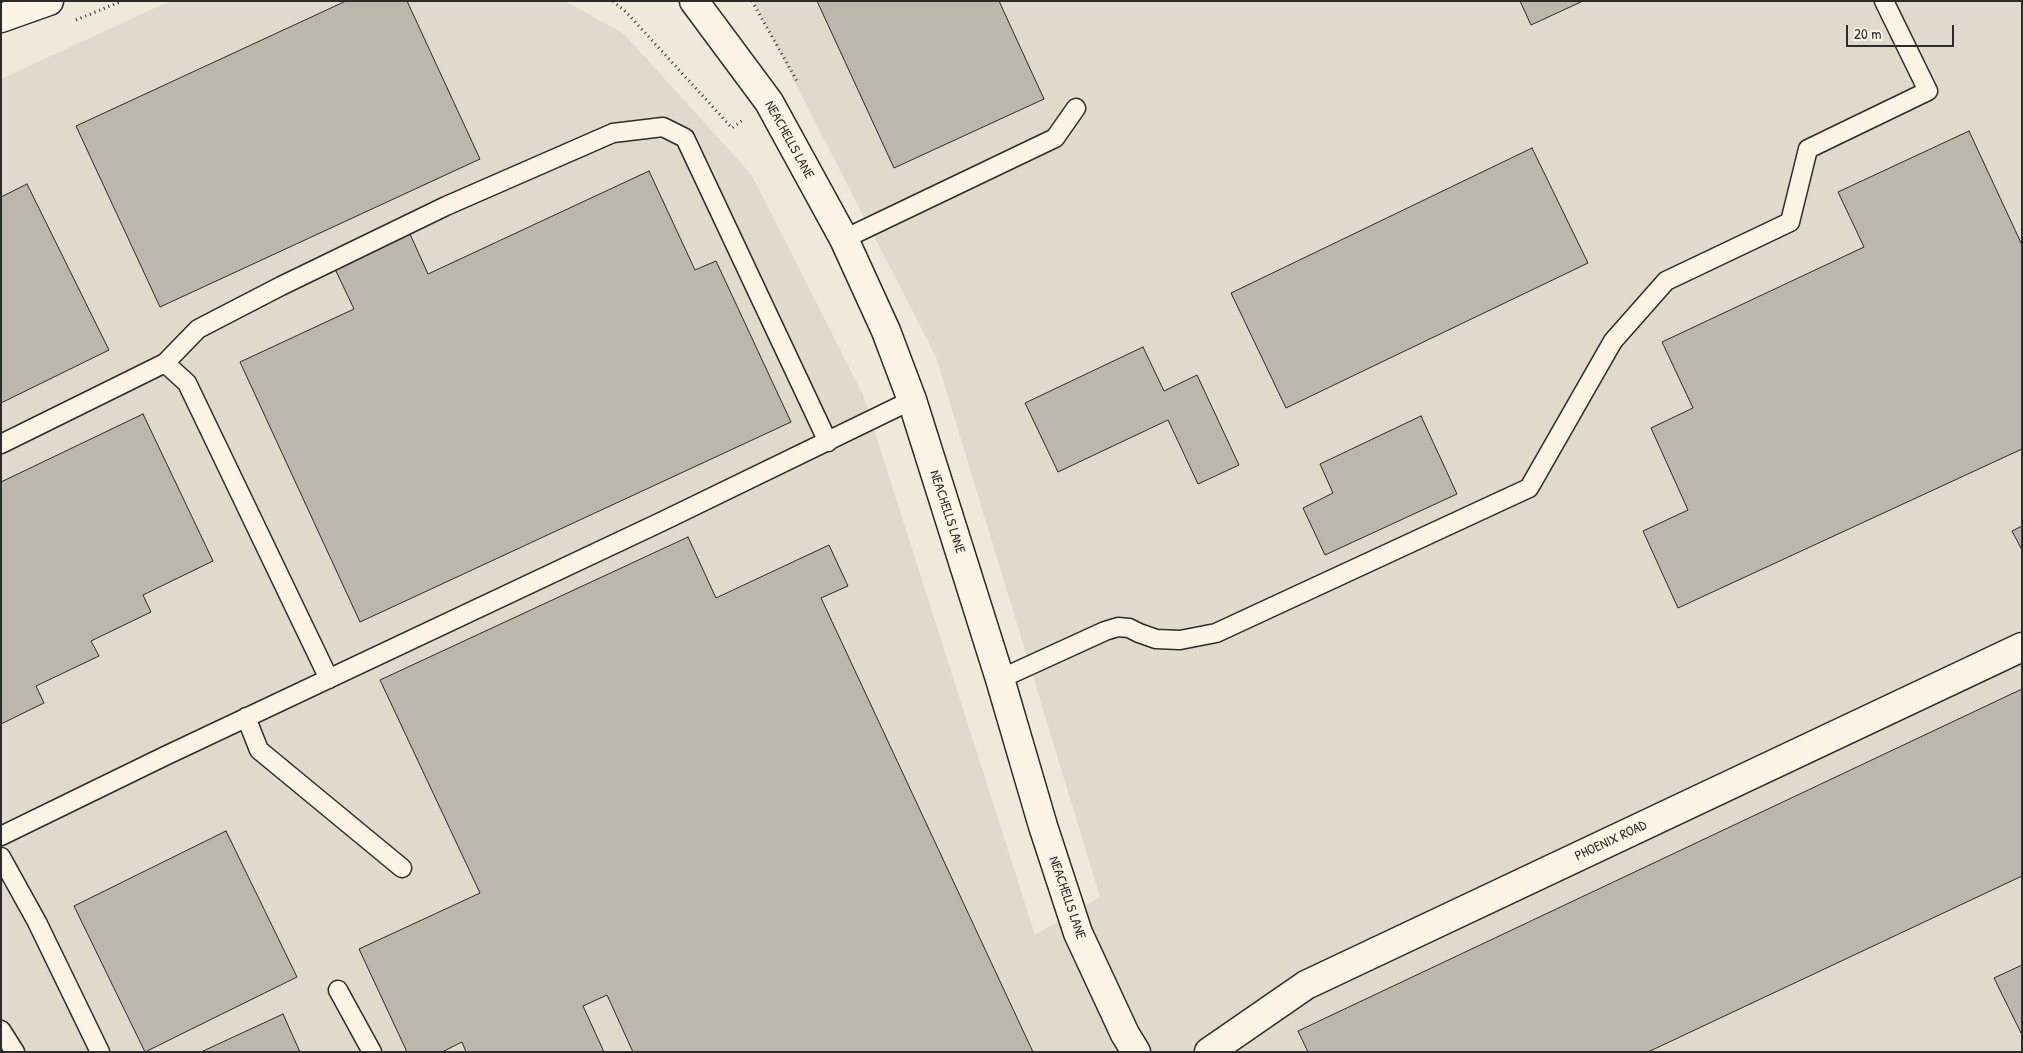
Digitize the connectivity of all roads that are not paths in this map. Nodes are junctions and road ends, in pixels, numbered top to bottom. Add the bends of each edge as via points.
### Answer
1 (48, 1) edge
2 (694, 1) edge
3 (1884, 1) edge
4 (1, 18) edge
5 (1076, 108) dead end
6 (844, 239) junction
7 (165, 363) junction
8 (912, 400) junction
9 (828, 442) junction
10 (1, 444) edge
11 (2022, 647) edge
12 (329, 679) junction
13 (1000, 679) junction
14 (246, 717) junction
15 (1, 836) edge
16 (1, 857) edge
17 (402, 868) dead end
18 (338, 990) dead end
19 (1, 1030) edge
20 (15, 1052) edge
21 (100, 1052) edge
22 (372, 1052) edge
23 (1136, 1052) edge
24 (1209, 1052) edge

1 - 4 street
2 - 6 street, NEACHELLS LANE via 769,102
3 - 13 lane via 1928,91 1808,149 1790,222 1666,281 1613,341 1530,488 1216,633 1180,640 1156,639 1118,627
5 - 6 lane via 1054,138
6 - 8 street, NEACHELLS LANE via 886,330
7 - 9 lane via 198,329 446,206 612,133 663,126 685,138
7 - 10 lane
7 - 12 lane via 188,383
8 - 9 lane
8 - 13 street, NEACHELLS LANE
9 - 12 lane
11 - 24 street, PHOENIX ROAD via 1306,985
12 - 14 lane
13 - 23 street, NEACHELLS LANE via 1078,932
14 - 15 lane
14 - 17 lane via 260,750
16 - 21 lane via 37,922
18 - 22 lane
19 - 20 lane

